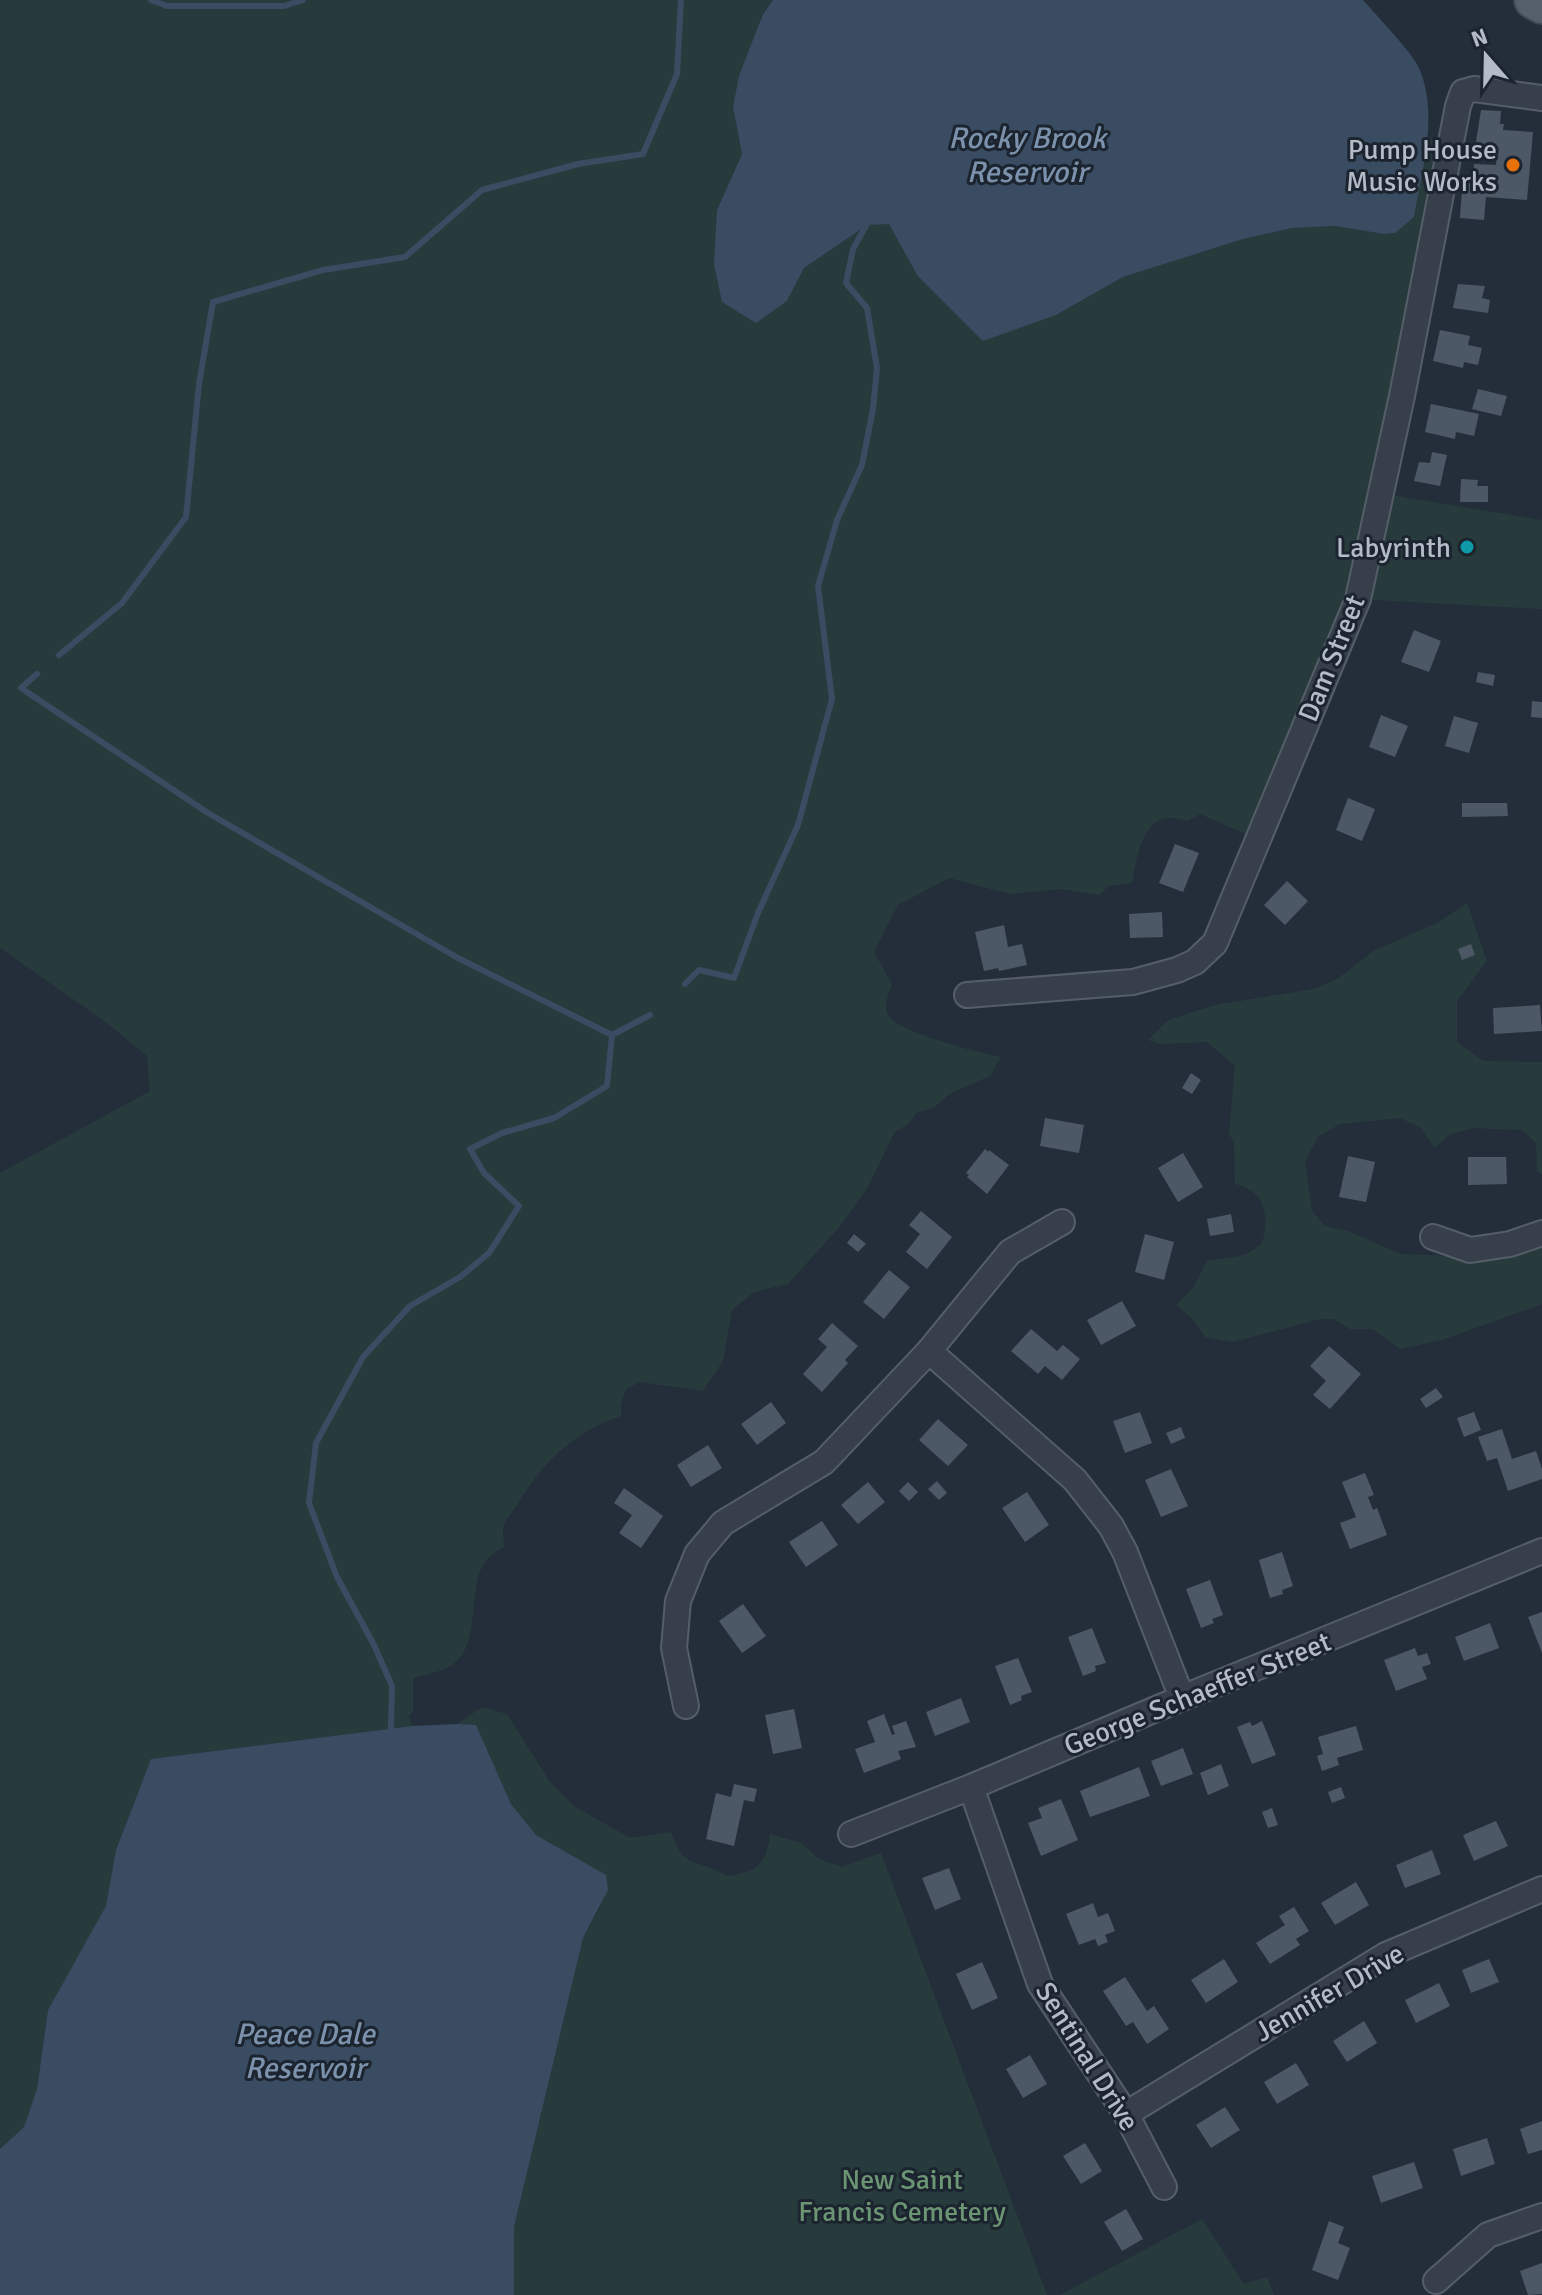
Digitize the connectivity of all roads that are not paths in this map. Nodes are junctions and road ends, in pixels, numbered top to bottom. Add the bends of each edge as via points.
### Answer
1 (1533, 0) edge
2 (1542, 5) edge
3 (1542, 98) edge
4 (967, 995) dead end
5 (1062, 1222) dead end
6 (1542, 1233) edge
7 (1433, 1237) dead end
8 (929, 1351) junction
9 (1542, 1551) edge
10 (1182, 1698) junction
11 (686, 1706) dead end
12 (971, 1787) junction
13 (851, 1834) dead end
14 (1542, 1889) edge
15 (1126, 2114) junction
16 (1164, 2187) dead end
17 (1542, 2216) edge
18 (1436, 2281) dead end

1 - 2 main road
3 - 4 street, Dam Street via 1463,92 1358,599 1215,943 1195,962 1133,982
5 - 8 street via 1010,1252
6 - 7 street via 1470,1250
8 - 10 street via 1093,1501 1125,1552
8 - 11 street via 824,1462 723,1523 697,1554 678,1601 674,1648
9 - 10 street, George Schaeffer Street
10 - 12 street, George Schaeffer Street
12 - 13 street, George Schaeffer Street
12 - 15 street, Sentinal Drive via 1040,1984
14 - 15 street, Jennifer Drive via 1386,1955
15 - 16 street, Sentinal Drive
17 - 18 street via 1488,2235

